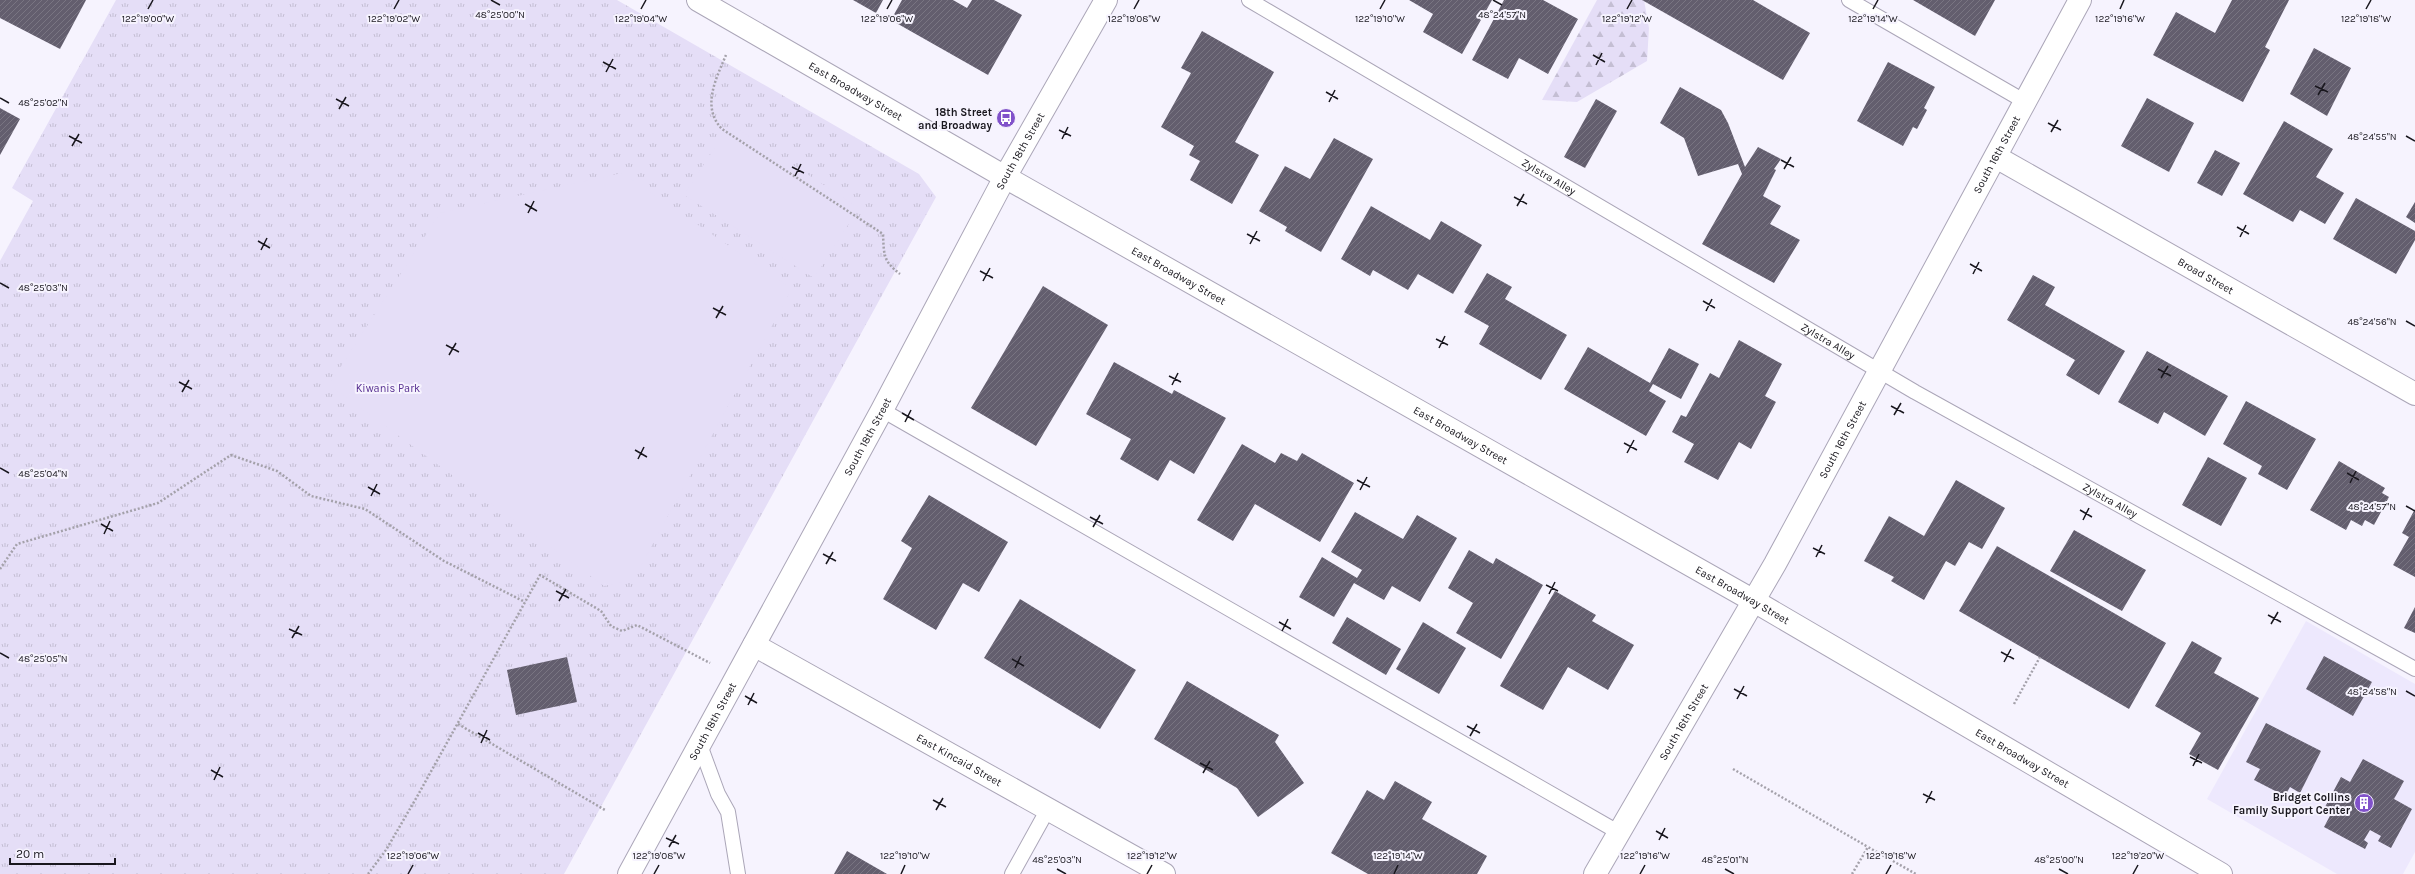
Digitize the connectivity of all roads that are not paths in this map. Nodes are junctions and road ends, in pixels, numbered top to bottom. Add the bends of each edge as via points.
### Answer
1 (698, 0) edge
2 (1106, 0) edge
3 (1249, 0) edge
4 (1849, 0) edge
5 (2080, 0) edge
6 (2024, 101) junction
7 (1996, 157) junction
8 (1005, 177) junction
9 (1880, 371) junction
10 (2415, 394) edge
11 (882, 410) junction
12 (1754, 601) junction
13 (754, 645) junction
14 (2415, 669) edge
15 (700, 745) junction
16 (1048, 809) junction
17 (1618, 832) junction
18 (629, 874) edge
19 (738, 874) edge
20 (1012, 874) edge
21 (1164, 874) edge
22 (1595, 874) edge
23 (2221, 874) edge

1 - 8 street, East Broadway Street
2 - 8 street, South 18th Street
3 - 9 lane, Zylstra Alley
4 - 6 lane
5 - 6 street, South 16th Street
6 - 7 street, South 16th Street
7 - 9 street, South 16th Street
7 - 10 street, Broad Street
8 - 11 street, South 18th Street
8 - 12 street, East Broadway Street
9 - 12 street, South 16th Street
9 - 14 lane, Zylstra Alley
11 - 13 street, South 18th Street
11 - 17 lane
12 - 17 street, South 16th Street
12 - 23 street, East Broadway Street
13 - 15 street, South 18th Street
13 - 16 street, East Kincaid Street
15 - 18 street, South 18th Street
15 - 19 lane via 718,794 728,812
16 - 20 lane
16 - 21 street, East Kincaid Street
17 - 22 street, South 16th Street

